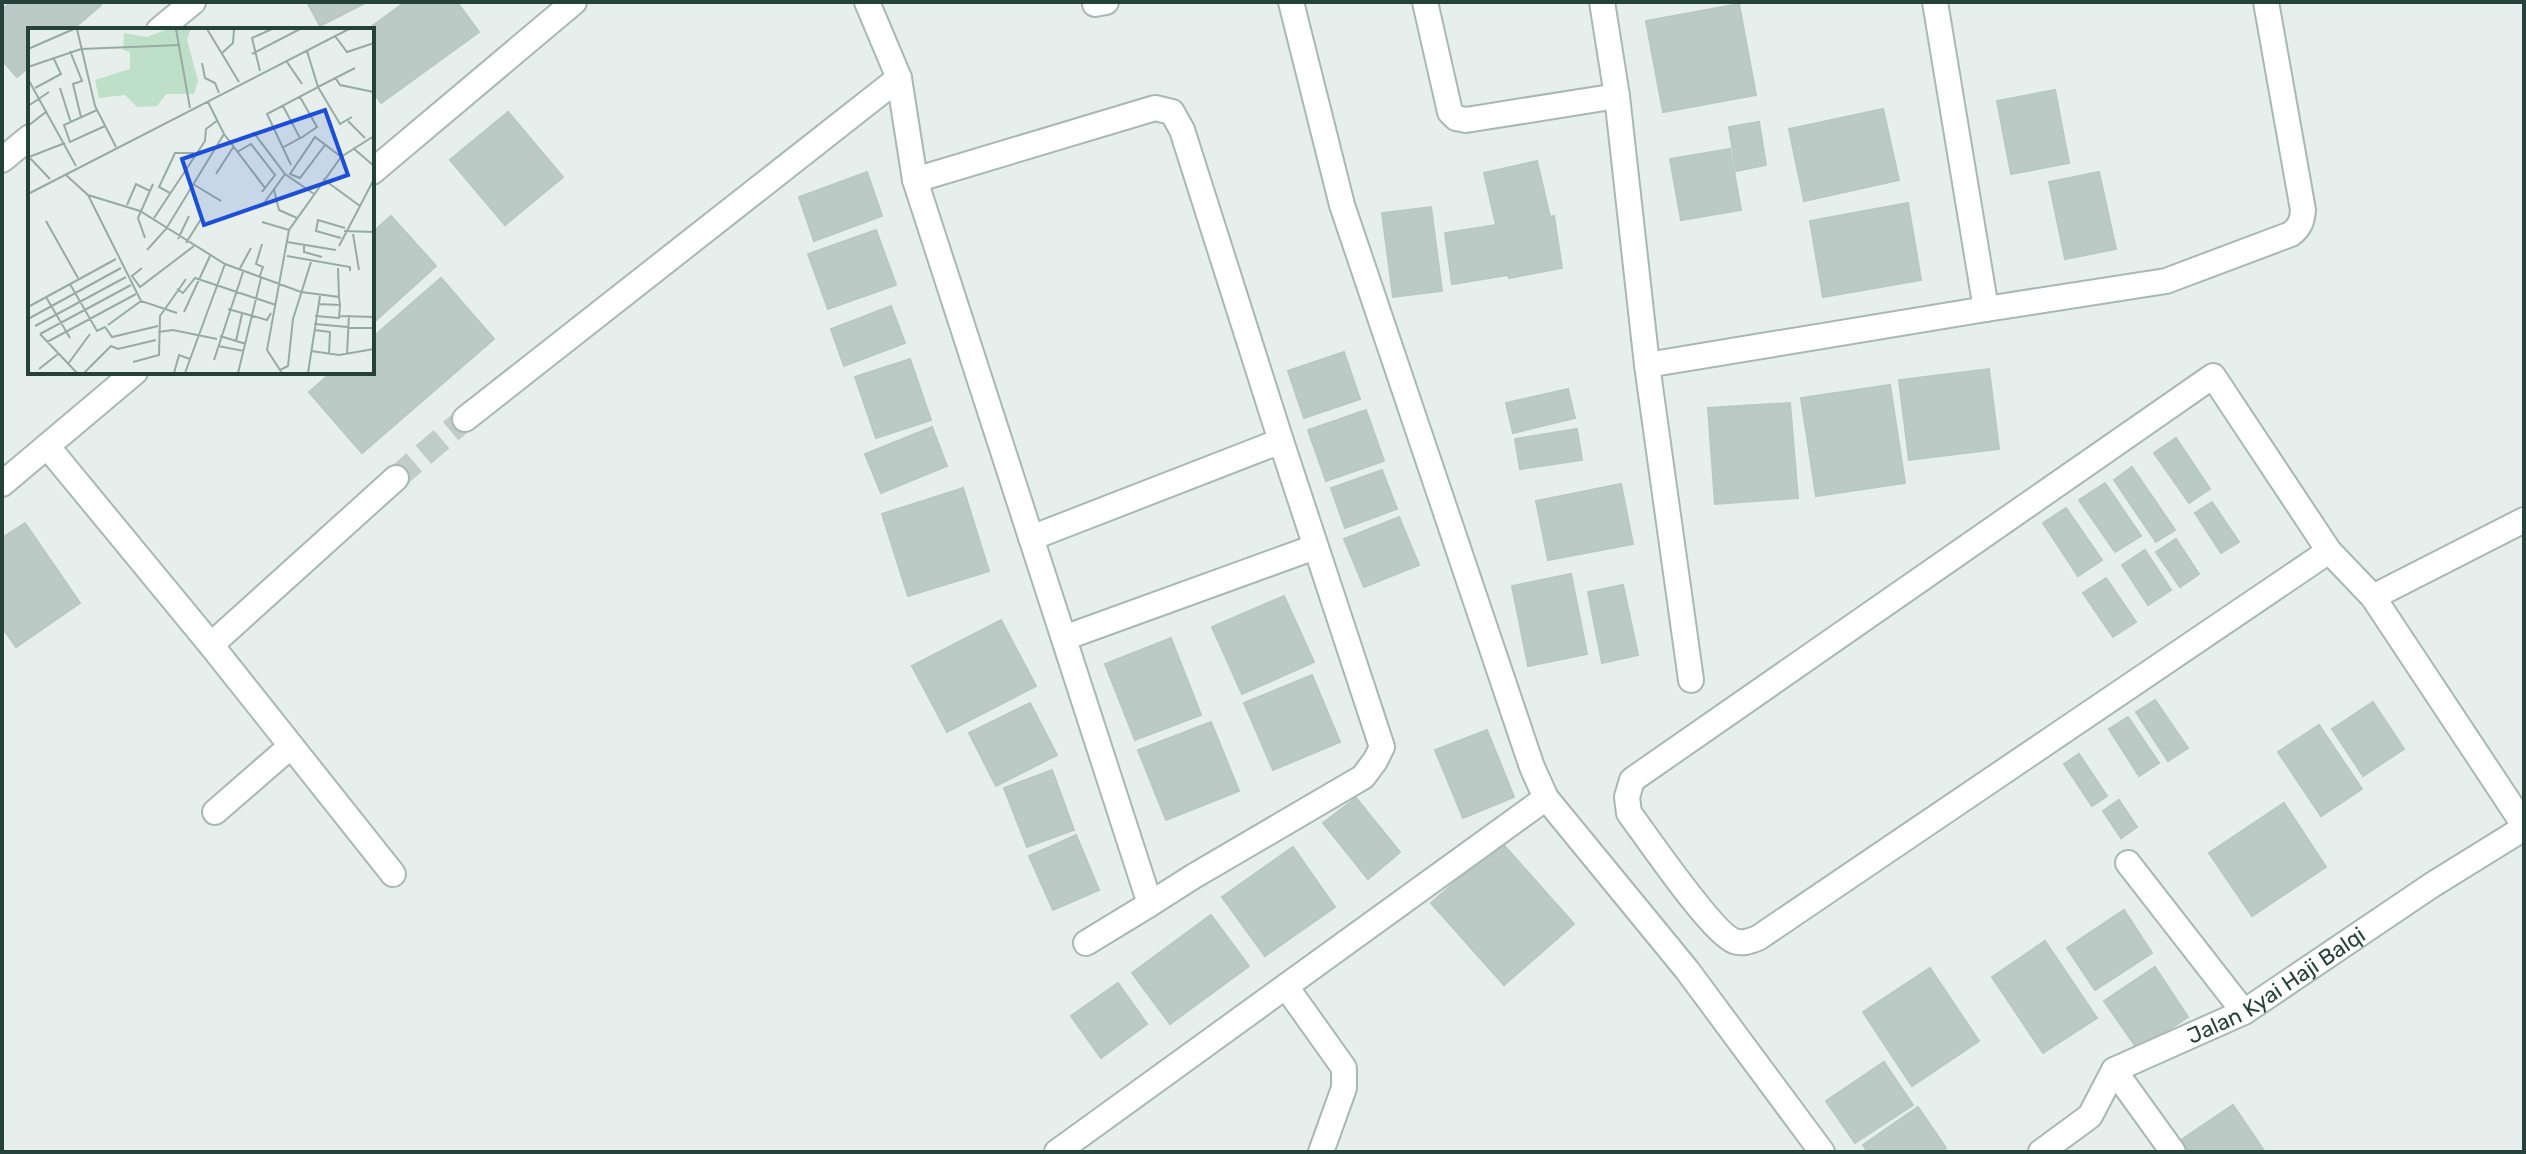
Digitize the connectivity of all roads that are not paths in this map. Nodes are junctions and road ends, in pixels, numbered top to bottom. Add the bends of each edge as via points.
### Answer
1 (193, 2) edge
2 (574, 2) edge
3 (867, 2) edge
4 (1291, 2) edge
5 (1425, 2) edge
6 (1602, 2) edge
7 (1935, 2) edge
8 (2266, 2) edge
9 (161, 28) edge
10 (899, 78) junction
11 (1617, 96) junction
12 (28, 139) edge
13 (2, 160) edge
14 (374, 170) edge
15 (915, 180) junction
16 (1986, 309) junction
17 (1647, 365) junction
18 (133, 374) edge
19 (465, 419) tunnel mouth
20 (1281, 441) junction
21 (47, 446) junction
22 (396, 478) tunnel mouth
23 (2, 484) edge
24 (2524, 520) edge
25 (1031, 538) junction
26 (1315, 547) junction
27 (2329, 551) junction
28 (2373, 597) junction
29 (1064, 638) junction
30 (211, 645) junction
31 (1691, 680) dead end
32 (291, 746) junction
33 (1546, 798) junction
34 (215, 812) dead end
35 (2524, 826) edge
36 (2128, 863) dead end
37 (393, 874) dead end
38 (1150, 904) junction
39 (1086, 943) dead end
40 (1287, 988) junction
41 (2244, 1012) junction
42 (2114, 1070) junction
43 (1057, 1152) edge
44 (1321, 1152) edge
45 (1822, 1152) edge
46 (2041, 1152) edge
47 (2173, 1152) edge

1 - 9 street
2 - 14 street
3 - 10 street
4 - 33 street via 1342,205
5 - 11 street via 1450,112 1456,118
6 - 11 street
7 - 16 street
8 - 16 street via 2303,210 2297,229 2166,281
10 - 15 street
10 - 19 street
11 - 17 street
12 - 13 street
15 - 20 street via 1155,108 1172,112
15 - 25 street
16 - 17 street
17 - 31 street
18 - 21 street
20 - 25 street
20 - 26 street
21 - 23 street
21 - 30 street
22 - 30 street
24 - 28 street
25 - 29 street
26 - 29 street
26 - 38 street via 1382,747 1363,777
27 - 27 street via 2213,376 1632,780 1629,813 1713,925 1732,941 1758,938
27 - 28 street
28 - 35 street
29 - 38 street
30 - 32 street
32 - 34 street
32 - 37 street
33 - 40 street
33 - 45 street via 1687,970
35 - 41 street, Jalan Kyai Haji Balqi
36 - 41 street
38 - 39 street
40 - 43 street
40 - 44 street via 1344,1068 1344,1088
41 - 42 street, Jalan Kyai Haji Balqi
42 - 46 street via 2090,1116
42 - 47 street

